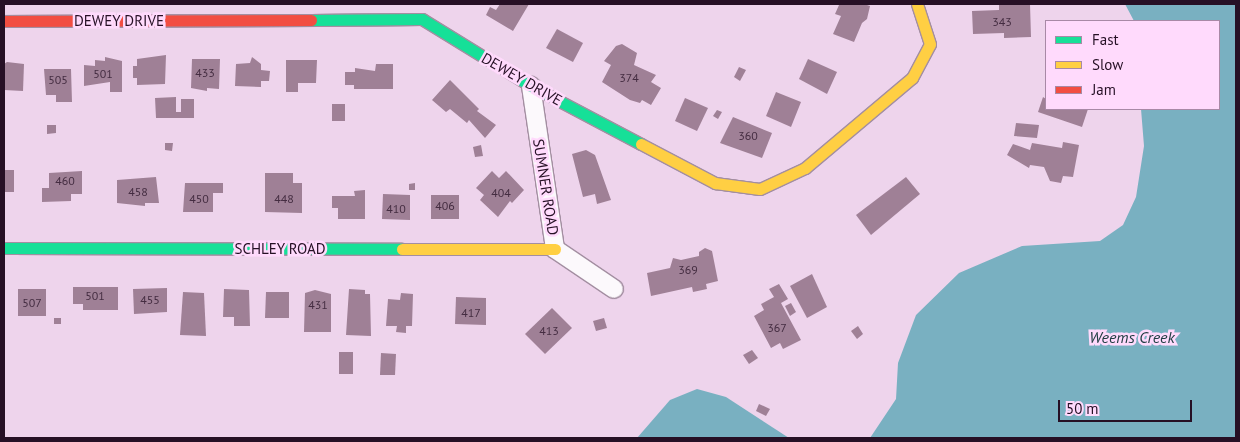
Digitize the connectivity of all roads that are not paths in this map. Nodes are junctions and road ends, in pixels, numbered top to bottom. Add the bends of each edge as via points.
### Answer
1 (918, 4) edge
2 (420, 11) edge
3 (98, 12) edge
4 (4, 21) edge
5 (530, 86) junction
6 (4, 248) edge
7 (555, 249) junction
8 (614, 289) dead end

1 - 5 street, DEWEY DRIVE via 930,44 912,78 805,168 760,189 715,183
2 - 3 street, DEWEY DRIVE
2 - 5 street, DEWEY DRIVE
3 - 4 street, DEWEY DRIVE
5 - 7 street, SUMNER ROAD
6 - 7 street, SCHLEY ROAD
7 - 8 street, SUMNER ROAD

